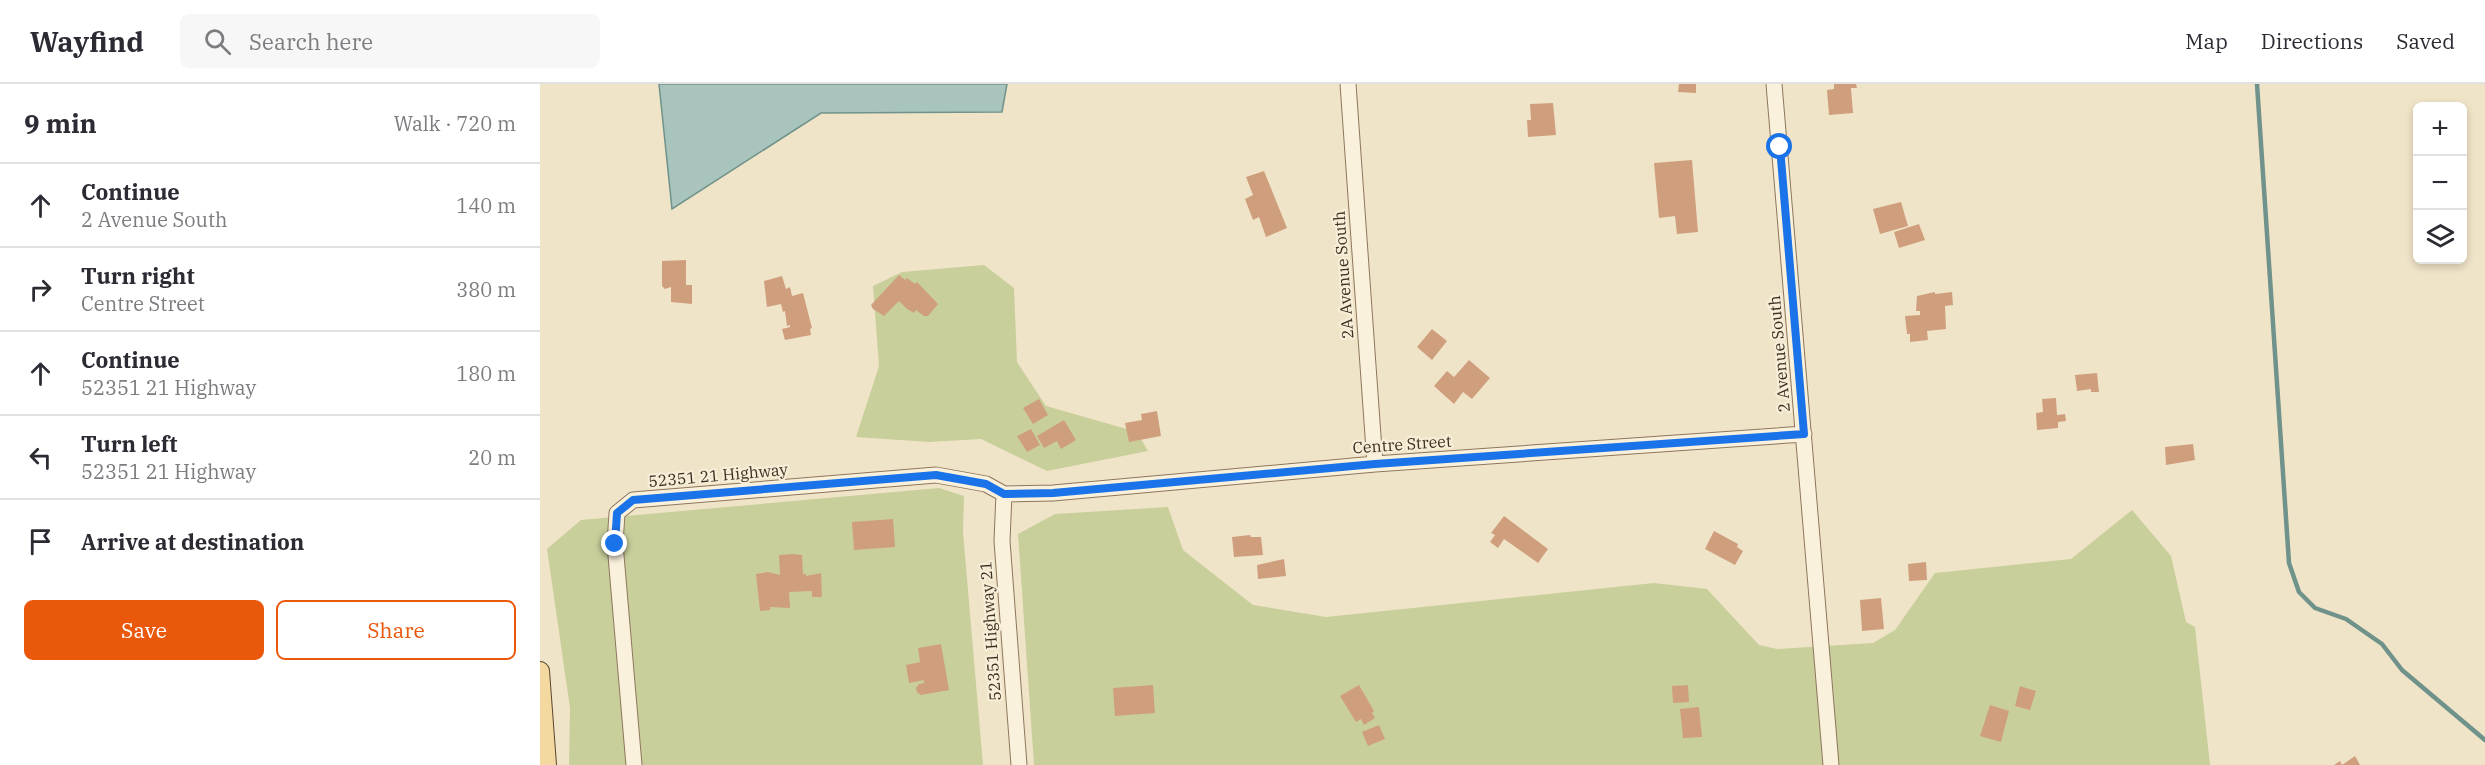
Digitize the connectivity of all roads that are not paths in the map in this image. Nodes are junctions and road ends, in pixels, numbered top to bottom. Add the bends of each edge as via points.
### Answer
1 (1348, 84) edge
2 (1774, 84) edge
3 (1804, 434) junction
4 (1375, 464) junction
5 (1004, 494) junction
6 (540, 671) edge
7 (547, 765) edge
8 (634, 765) edge
9 (1019, 765) edge
10 (1831, 765) edge

1 - 4 street, 2A Avenue South
2 - 3 street, 2 Avenue South
3 - 4 street, Centre Street
3 - 10 street, 2 Avenue South
4 - 5 street, Centre Street
5 - 8 street, 52351 21 Highway via 986,484 936,475 633,500 617,513 615,544
5 - 9 street, 52351 Highway 21 via 1002,542
6 - 7 main road

